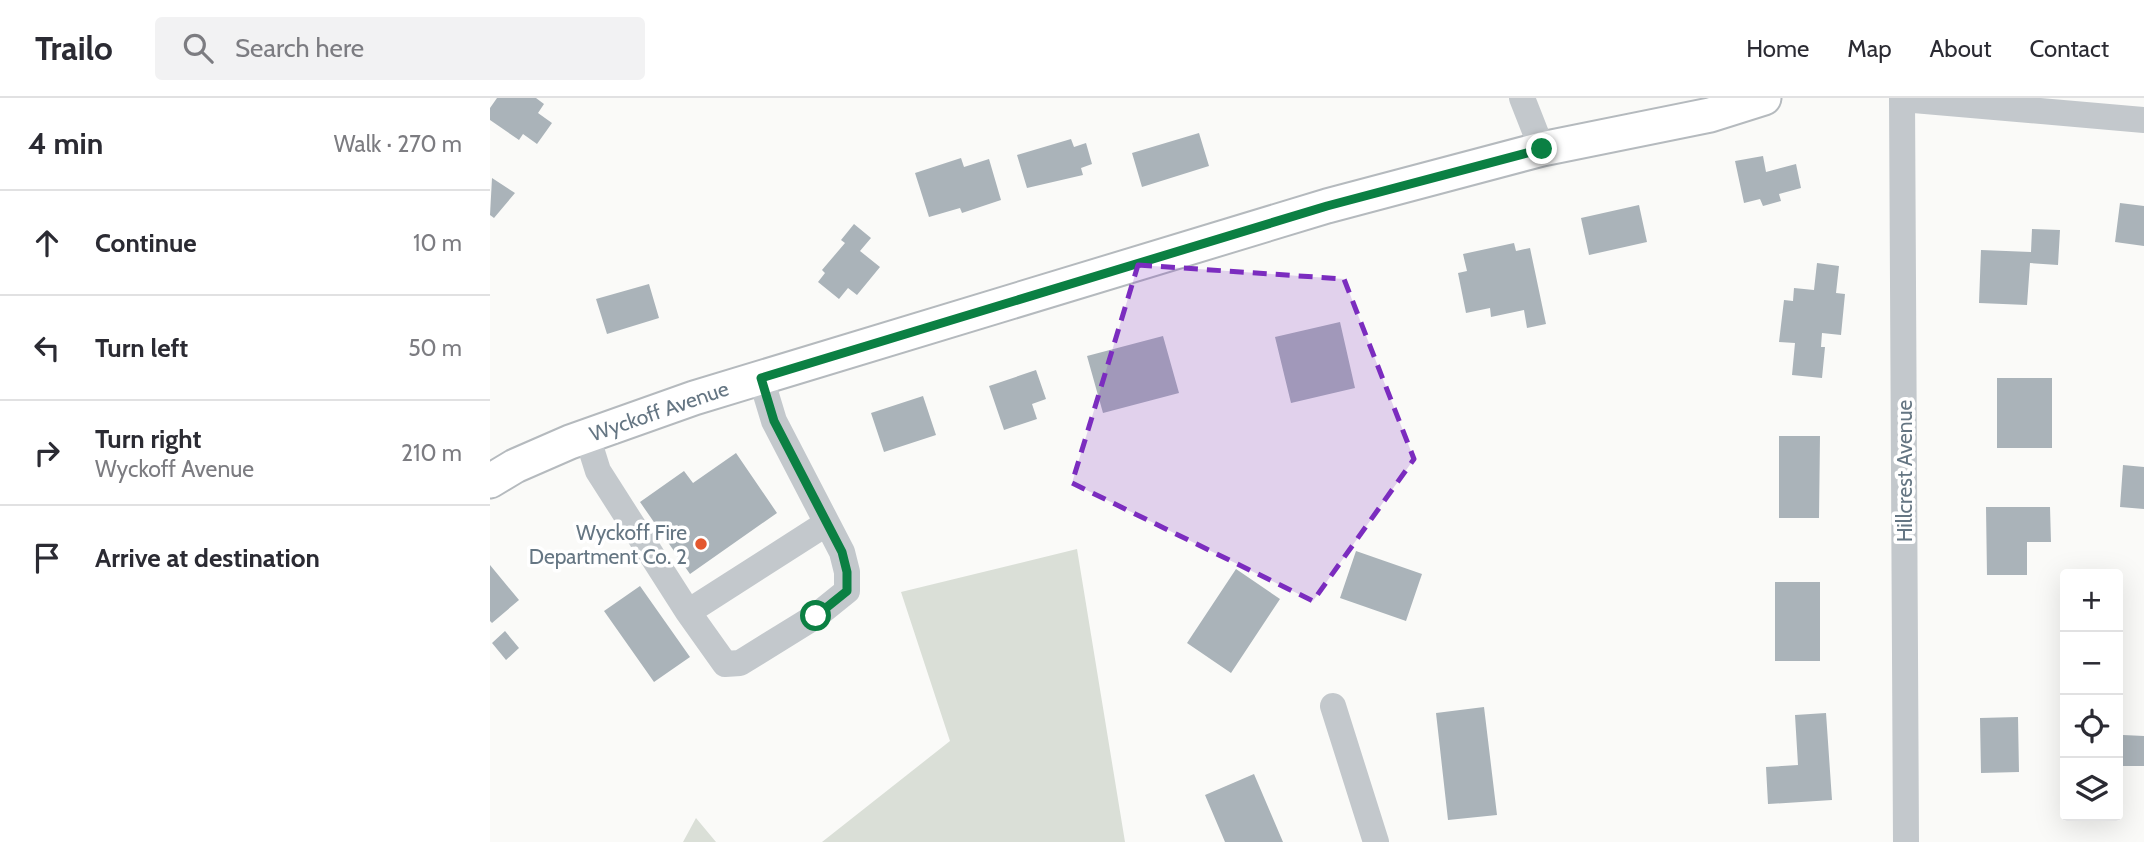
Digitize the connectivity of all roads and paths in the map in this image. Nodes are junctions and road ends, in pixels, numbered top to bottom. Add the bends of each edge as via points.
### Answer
1 (1522, 98) edge
2 (1764, 98) edge
3 (1902, 99) edge
4 (2144, 120) edge
5 (1542, 149) junction
6 (761, 378) junction
7 (587, 436) junction
8 (490, 481) edge
9 (827, 523) junction
10 (688, 612) junction
11 (1333, 705) dead end
12 (1376, 842) edge
13 (1906, 842) edge

1 - 5 street
2 - 5 main road, Wyckoff Avenue via 1710,115
3 - 4 street
3 - 13 street, Hillcrest Avenue
5 - 6 main road, Wyckoff Avenue via 1327,206
6 - 7 main road, Wyckoff Avenue
6 - 9 street via 774,421
7 - 8 main road, Wyckoff Avenue
7 - 10 street via 598,471
9 - 10 street
9 - 10 street via 842,552 847,591 816,616 740,663 725,664
11 - 12 street

